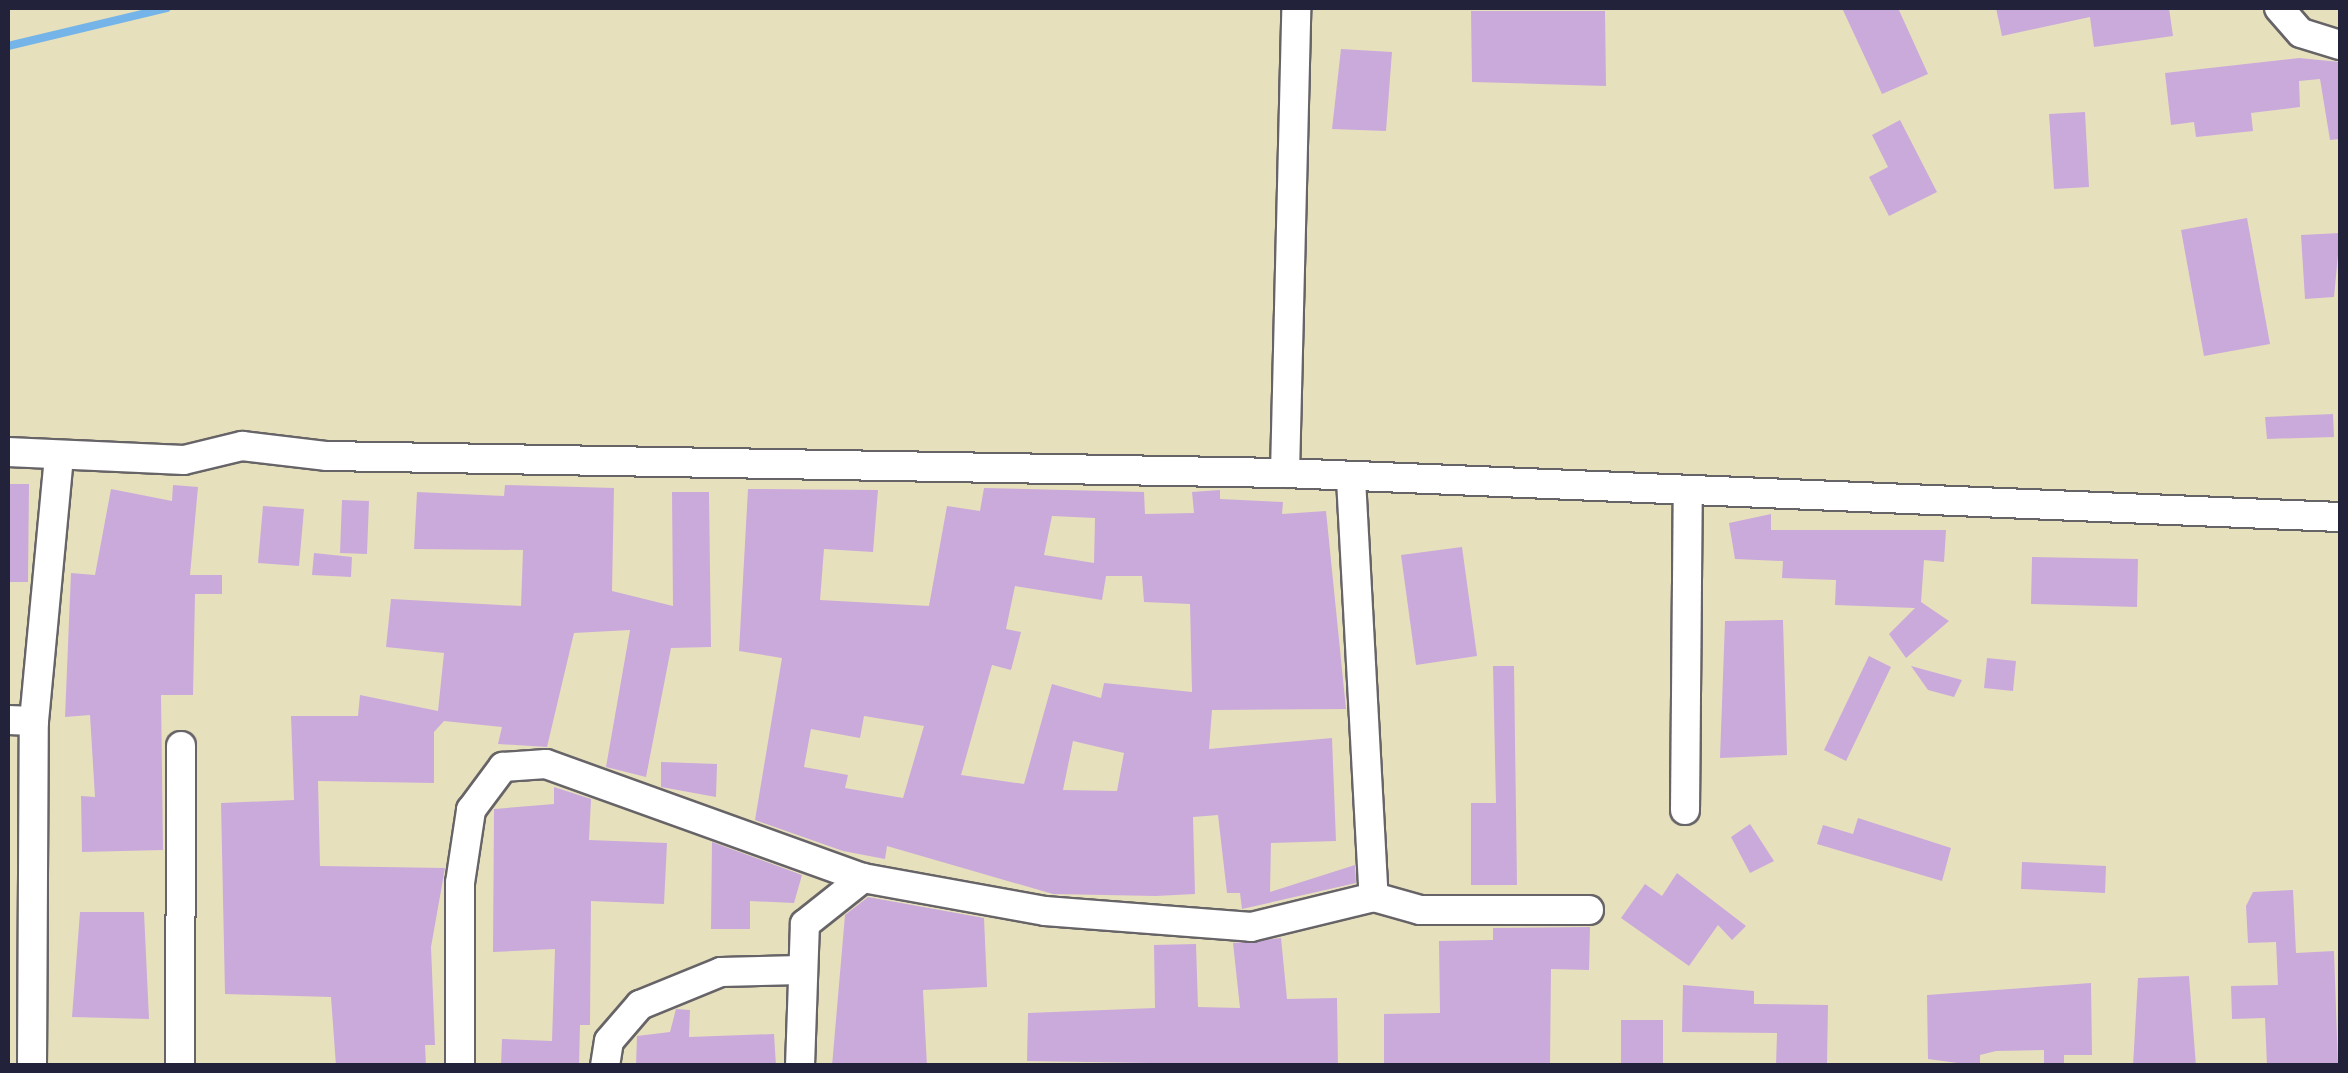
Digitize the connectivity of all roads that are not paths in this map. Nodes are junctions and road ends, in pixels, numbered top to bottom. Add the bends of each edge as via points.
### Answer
1 (1296, 8) edge
2 (2279, 8) edge
3 (2340, 45) edge
4 (8, 452) edge
5 (59, 456) junction
6 (1285, 473) junction
7 (1351, 479) junction
8 (1688, 491) junction
9 (2340, 517) edge
10 (21, 720) edge
11 (181, 746) dead end
12 (1685, 810) dead end
13 (863, 878) junction
14 (1374, 898) junction
15 (1589, 910) dead end
16 (800, 970) junction
17 (20, 1001) edge
18 (32, 1066) edge
19 (180, 1066) edge
20 (460, 1066) edge
21 (606, 1066) edge
22 (800, 1066) edge

1 - 6 street
2 - 3 street via 2300,33
4 - 5 street
5 - 6 street via 184,460 242,446 328,456
5 - 10 street
6 - 7 street
7 - 8 street
7 - 14 street
8 - 9 street
8 - 12 street
10 - 17 street
11 - 19 street
13 - 14 street via 1045,911 1252,928
13 - 16 street via 804,924
13 - 20 street via 546,764 503,767 471,810 460,883
14 - 15 street via 1420,910
16 - 21 street via 721,972 640,1006 608,1041
16 - 22 street
17 - 18 street

